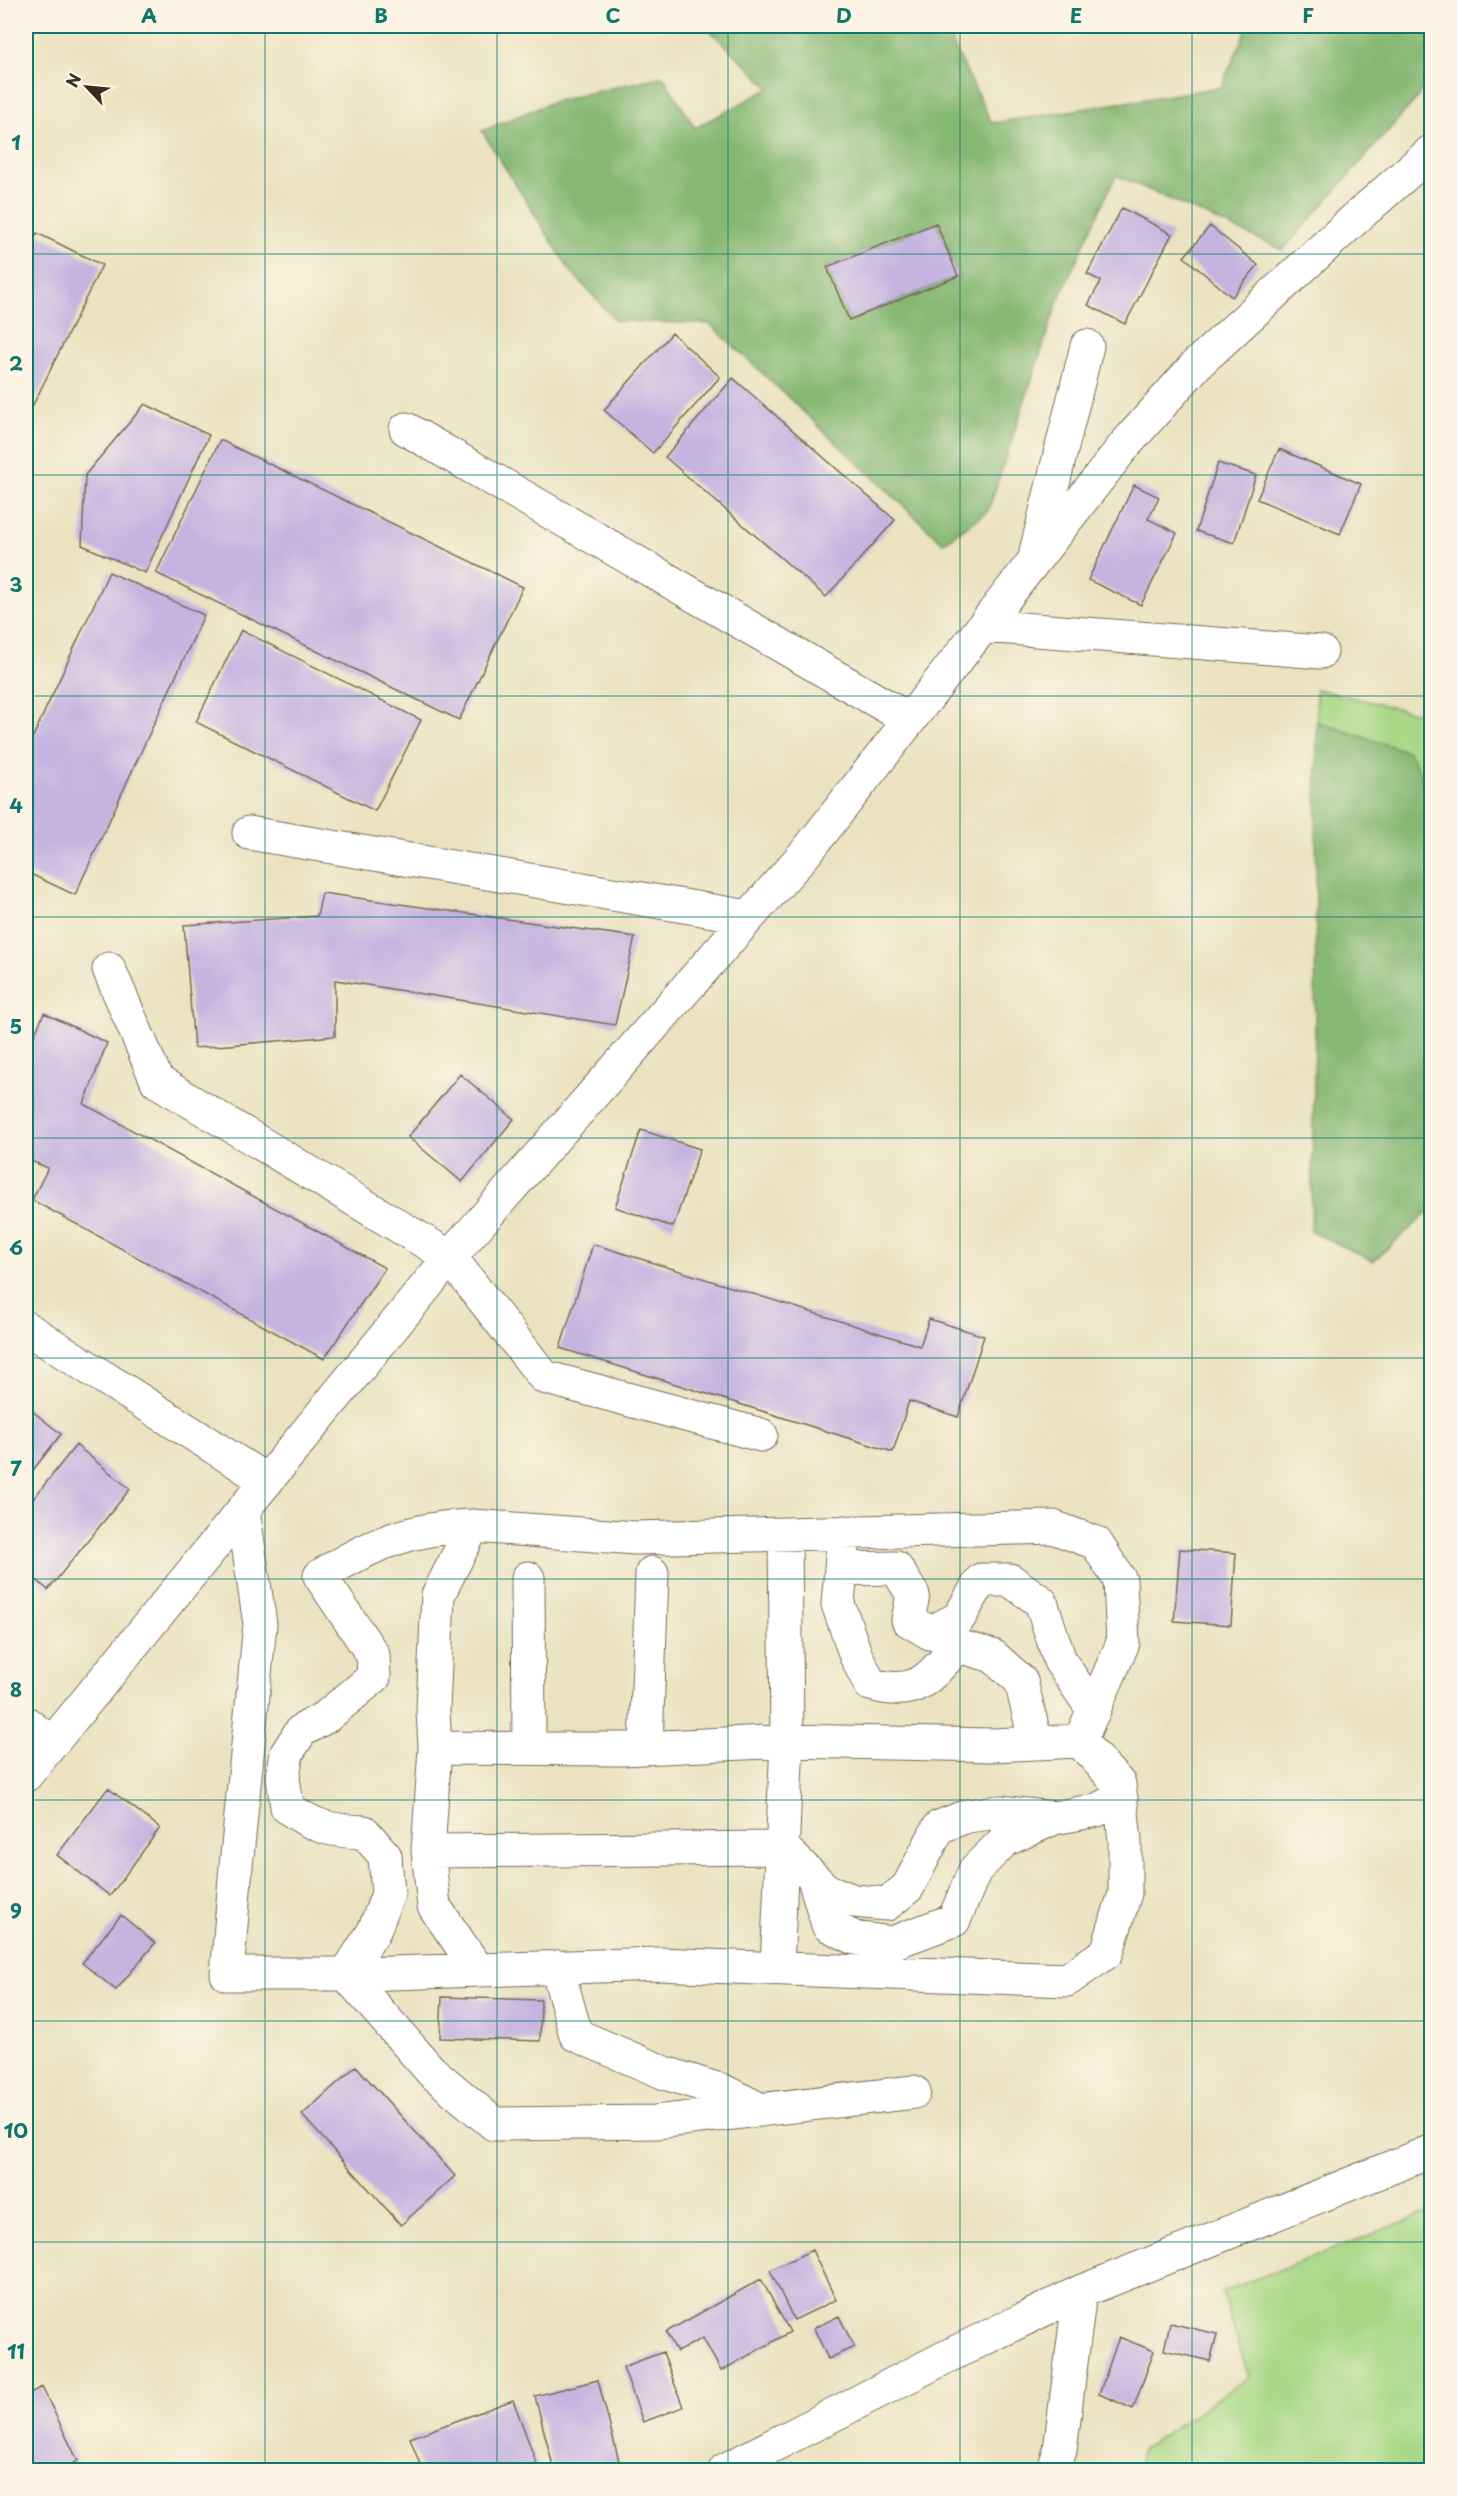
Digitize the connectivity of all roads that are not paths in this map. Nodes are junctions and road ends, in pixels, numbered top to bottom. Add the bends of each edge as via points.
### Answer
1 (1431, 151) edge
2 (1087, 346) dead end
3 (406, 429) dead end
4 (1034, 563) junction
5 (984, 626) junction
6 (1320, 652) dead end
7 (910, 720) junction
8 (249, 833) dead end
9 (749, 917) junction
10 (109, 969) dead end
11 (450, 1257) junction
12 (26, 1328) edge
13 (761, 1435) dead end
14 (267, 1481) junction
15 (243, 1510) junction
16 (473, 1526) junction
17 (844, 1532) junction
18 (785, 1534) junction
19 (841, 1569) junction
20 (652, 1573) dead end
21 (528, 1578) dead end
22 (1094, 1711) junction
23 (26, 1723) edge
24 (787, 1741) junction
25 (1080, 1741) junction
26 (51, 1743) junction
27 (1036, 1743) junction
28 (646, 1747) junction
29 (435, 1748) junction
30 (530, 1748) junction
31 (26, 1775) edge
32 (1121, 1798) junction
33 (1054, 1818) junction
34 (783, 1848) junction
35 (428, 1851) junction
36 (814, 1879) junction
37 (557, 1967) junction
38 (777, 1968) junction
39 (478, 1970) junction
40 (346, 1974) junction
41 (914, 2092) dead end
42 (761, 2110) junction
43 (1431, 2151) edge
44 (1080, 2292) junction
45 (725, 2470) edge
46 (1054, 2470) edge

1 - 4 street via 1197,364 1124,446
2 - 4 street
3 - 7 street
4 - 5 street
5 - 6 street
5 - 7 street
7 - 9 street
8 - 9 street
9 - 11 street
10 - 11 street via 157,1081
11 - 13 street via 544,1377
11 - 14 street
12 - 14 street
14 - 15 street
15 - 26 street
15 - 40 street via 260,1624 227,1974
16 - 18 street via 635,1538
16 - 29 street via 438,1595
16 - 40 street via 447,1526 399,1536 350,1557 320,1576 374,1655 374,1677 302,1731 287,1753 283,1777 287,1807 308,1822 335,1831 364,1832 385,1856 388,1894 374,1931
17 - 18 street
17 - 19 street
17 - 22 street via 1053,1527 1096,1543 1120,1580 1123,1643
18 - 24 street
19 - 22 street via 896,1568 914,1595 908,1620 930,1633 959,1617 981,1580 1010,1580 1041,1602 1060,1661
19 - 27 street via 838,1604 870,1684 891,1690 924,1683 958,1646 993,1656 1022,1681
20 - 28 street
21 - 30 street
22 - 25 street
23 - 26 street
24 - 27 street
24 - 28 street
24 - 34 street
25 - 27 street
25 - 32 street via 1119,1784
26 - 31 street
28 - 30 street
29 - 30 street
29 - 35 street
32 - 33 street via 1097,1810
32 - 38 street via 1125,1893 1107,1952 1067,1980
33 - 36 street via 1000,1812 967,1816 939,1827 908,1887 887,1904 854,1901 826,1890
33 - 36 street via 1005,1840 975,1870 954,1920 892,1943 855,1938 828,1925
34 - 35 street
34 - 36 street
34 - 38 street
35 - 39 street via 434,1906
37 - 38 street via 658,1964
37 - 39 street
37 - 42 street via 576,2035 665,2073 723,2091
39 - 40 street
40 - 42 street via 431,2071 494,2124 656,2122
41 - 42 street
43 - 44 street
44 - 45 street
44 - 46 street via 1060,2450

